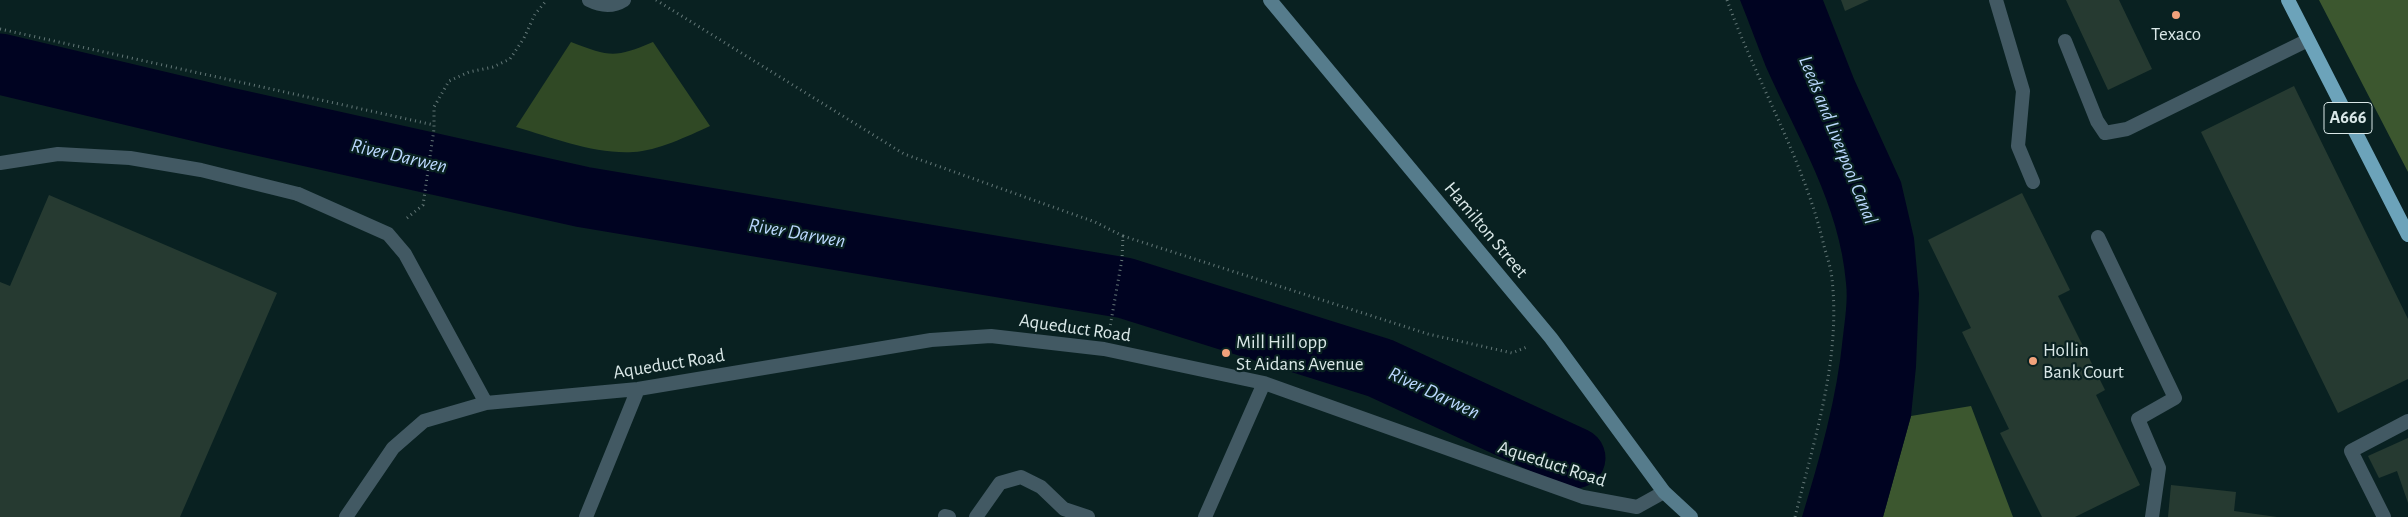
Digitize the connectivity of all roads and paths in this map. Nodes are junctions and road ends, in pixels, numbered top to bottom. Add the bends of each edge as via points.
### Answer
1 (547, 0) edge
2 (589, 0) edge
3 (624, 0) edge
4 (656, 0) edge
5 (1270, 0) edge
6 (1728, 0) edge
7 (1996, 0) edge
8 (2288, 0) edge
9 (0, 29) edge
10 (2308, 40) junction
11 (2065, 41) dead end
12 (434, 127) junction
13 (0, 163) edge
14 (2033, 182) dead end
15 (423, 205) dead end
16 (2408, 235) edge
17 (1123, 236) junction
18 (2098, 237) dead end
19 (1113, 316) dead end
20 (1551, 338) junction
21 (1264, 383) junction
22 (638, 389) junction
23 (486, 403) junction
24 (2408, 421) edge
25 (1664, 492) junction
26 (346, 517) edge
27 (586, 517) edge
28 (976, 517) edge
29 (1088, 517) edge
30 (1205, 517) edge
31 (1691, 517) edge
32 (1795, 517) edge
33 (2152, 517) edge
34 (2384, 517) edge

1 - 12 path via 535,14 510,59 449,81 434,107
2 - 3 street via 608,5
4 - 17 path via 904,154 1095,222
5 - 20 main road, Hamilton Street
6 - 32 path via 1803,176 1820,227 1832,279 1834,332 1828,383
7 - 14 street via 2023,91 2018,146
8 - 10 highway, A666
9 - 12 path
10 - 11 street via 2127,128 2105,133 2097,121
10 - 16 highway, A666
12 - 15 path
13 - 23 street via 58,154 130,158 201,170 298,194 388,234 405,254
17 - 19 path
17 - 20 path via 1428,334 1512,353
18 - 33 street via 2175,398 2138,419 2159,468
20 - 25 main road, Hamilton Street
21 - 22 street, Aqueduct Road via 1104,349 991,336 931,340
21 - 25 street, Aqueduct Road via 1583,497 1637,507
21 - 30 street
22 - 23 street, Aqueduct Road
22 - 27 street
23 - 26 street, Aqueduct Road via 424,421 393,448
24 - 34 street via 2351,451
25 - 31 main road
28 - 29 street via 1000,483 1021,477 1041,487 1064,509

